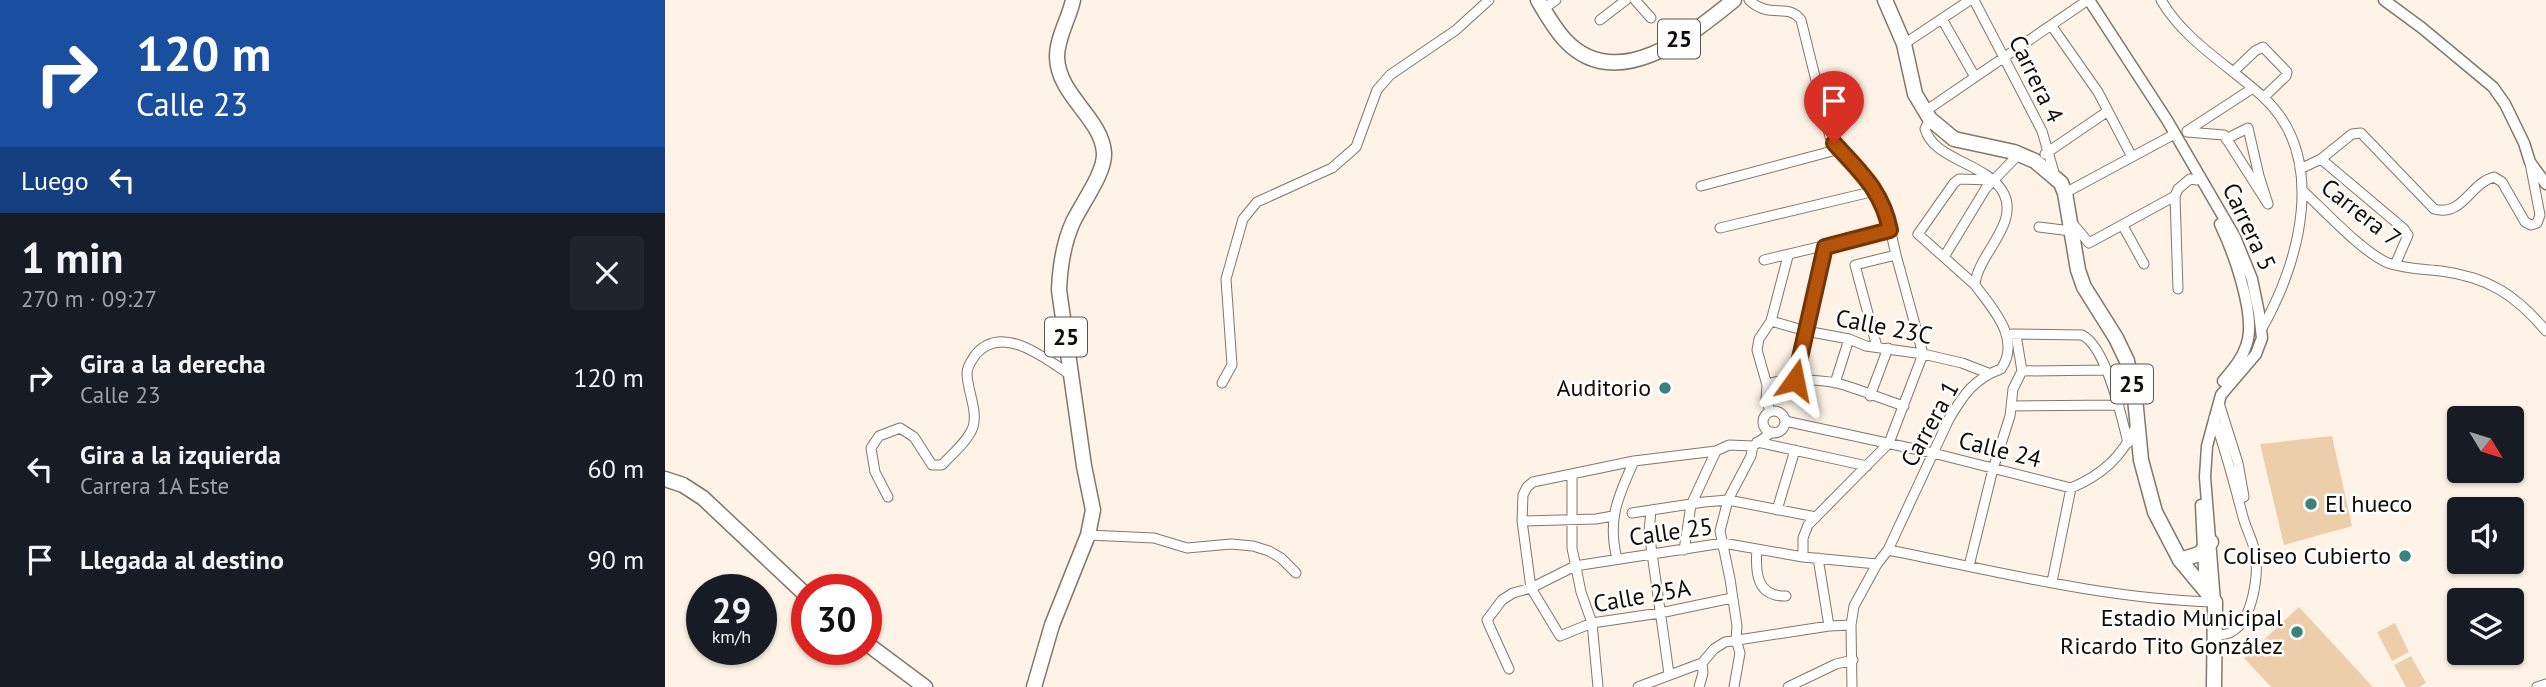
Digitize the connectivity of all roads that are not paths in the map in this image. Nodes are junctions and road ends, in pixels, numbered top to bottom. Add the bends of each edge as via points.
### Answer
1 (1073, 0) edge
2 (1489, 0) edge
3 (1556, 0) edge
4 (1626, 0) edge
5 (1635, 0) edge
6 (1734, 0) edge
7 (1749, 0) edge
8 (1887, 0) edge
9 (1972, 0) edge
10 (2161, 0) edge
11 (2384, 0) edge
12 (2086, 1) edge
13 (1541, 5) edge
14 (1651, 18) dead end
15 (1942, 19) junction
16 (1600, 20) dead end
17 (2051, 25) junction
18 (1904, 44) junction
19 (2004, 57) junction
20 (2233, 72) junction
21 (1975, 76) junction
22 (2253, 88) junction
23 (2264, 97) junction
24 (2108, 111) junction
25 (1927, 115) junction
26 (2178, 135) junction
27 (2226, 139) junction
28 (1840, 149) junction
29 (2019, 154) junction
30 (2041, 157) junction
31 (2132, 157) junction
32 (2322, 159) junction
33 (2530, 162) junction
34 (2300, 169) junction
35 (1994, 180) junction
36 (2197, 180) junction
37 (2546, 184) edge
38 (1701, 186) dead end
39 (2302, 190) junction
40 (1875, 191) junction
41 (2065, 193) junction
42 (2176, 193) junction
43 (2070, 225) junction
44 (2123, 226) junction
45 (2039, 227) dead end
46 (1720, 228) dead end
47 (1890, 230) junction
48 (1825, 247) junction
49 (1896, 255) junction
50 (1788, 256) junction
51 (1944, 257) junction
52 (1764, 260) dead end
53 (2144, 264) dead end
54 (2395, 265) junction
55 (1975, 285) junction
56 (2178, 289) dead end
57 (1771, 321) junction
58 (2261, 330) junction
59 (1806, 331) junction
60 (2546, 331) edge
61 (2011, 334) junction
62 (1849, 339) junction
63 (1877, 347) junction
64 (1888, 348) junction
65 (1923, 354) junction
66 (2106, 370) junction
67 (2022, 371) junction
68 (1989, 373) junction
69 (1072, 376) junction
70 (1795, 380) junction
71 (1222, 383) dead end
72 (1835, 383) junction
73 (1767, 385) junction
74 (1870, 396) junction
75 (2218, 402) junction
76 (2119, 405) junction
77 (1904, 406) junction
78 (2012, 406) junction
79 (1770, 411) junction
80 (2214, 418) junction
81 (1785, 421) junction
82 (2137, 424) junction
83 (1772, 432) junction
84 (1889, 443) junction
85 (2128, 443) junction
86 (1755, 444) junction
87 (1795, 450) junction
88 (1716, 451) junction
89 (1933, 453) junction
90 (1634, 461) junction
91 (1867, 466) junction
92 (1993, 469) junction
93 (1571, 475) junction
94 (665, 480) edge
95 (2071, 488) junction
96 (888, 497) dead end
97 (1728, 500) junction
98 (1691, 505) junction
99 (1651, 510) junction
100 (1777, 510) junction
101 (1632, 513) dead end
102 (1613, 516) junction
103 (1816, 517) junction
104 (1571, 520) junction
105 (1522, 521) junction
106 (2246, 527) junction
107 (1088, 534) junction
108 (1723, 543) junction
109 (2207, 547) junction
110 (1757, 549) junction
111 (1685, 550) junction
112 (1888, 550) junction
113 (1653, 555) junction
114 (1803, 557) junction
115 (1818, 558) junction
116 (1617, 559) junction
117 (2180, 560) junction
118 (1877, 564) junction
119 (1575, 566) junction
120 (1969, 566) junction
121 (1296, 573) dead end
122 (791, 581) edge
123 (2052, 582) junction
124 (1531, 588) junction
125 (1786, 596) dead end
126 (2210, 597) junction
127 (1732, 598) junction
128 (1660, 613) junction
129 (1592, 623) junction
130 (1851, 625) junction
131 (1829, 626) junction
132 (2215, 635) junction
133 (1736, 640) junction
134 (882, 655) edge
135 (1853, 660) junction
136 (1702, 663) junction
137 (2214, 663) junction
138 (1509, 669) dead end
139 (1669, 674) junction
140 (2546, 684) edge
141 (925, 687) edge
142 (1034, 687) edge
143 (1598, 687) edge
144 (1637, 687) edge
145 (1699, 687) edge
146 (1734, 687) edge
147 (1788, 687) edge
148 (1852, 687) edge
149 (2214, 687) edge
150 (2223, 687) edge
151 (2537, 687) edge

1 - 69 main road, 25 via 1058,46 1058,65 1064,84 1098,133 1104,152 1062,256 1059,290
2 - 71 street via 1456,30 1390,75 1377,90 1356,147 1332,167 1257,202 1243,219 1226,279 1231,365
3 - 13 street
4 - 16 street
5 - 14 street
6 - 13 main road, 25 via 1664,48 1617,64 1597,61 1566,42
7 - 28 street via 1763,10 1787,11 1801,20 1830,137
8 - 18 main road
9 - 15 street
9 - 19 street, Carrera 4
10 - 20 street, Carrera 7 via 2177,23
11 - 33 street via 2493,87
12 - 17 street
12 - 26 street, Carrera 5
15 - 18 street
15 - 21 street
17 - 19 street
17 - 24 street
18 - 25 main road via 1911,82
19 - 21 street
19 - 30 street, Carrera 4 via 2042,131
20 - 22 street, Carrera 7
20 - 23 street via 2263,47 2287,72
21 - 25 street
22 - 23 street, Carrera 7
22 - 26 street
23 - 34 street, Carrera 7 via 2294,141
24 - 30 street
24 - 31 street
25 - 29 main road, 25 via 1954,139
25 - 35 street via 1929,140
26 - 27 street via 2224,135
26 - 31 street
26 - 36 street, Carrera 5
26 - 58 street, Carrera 5 via 2235,237 2252,279
27 - 27 street via 2235,155 2267,204 2248,128
28 - 38 street
28 - 40 street
29 - 30 main road, 25
29 - 35 street
30 - 41 main road, 25
31 - 41 street
32 - 33 street via 2355,133 2361,134 2434,209 2445,212 2491,177 2498,178 2525,222 2534,225 2540,215
32 - 34 street
32 - 54 street via 2408,235
33 - 37 street
34 - 39 street, Carrera 7
35 - 51 street
35 - 51 street via 1959,179 1940,200 1918,234
35 - 55 street via 2005,195 2007,211
36 - 42 street via 2189,179
36 - 109 street, Carrera 5 via 2224,232 2249,323 2244,352 2222,383 2206,424 2200,459
39 - 54 street, Carrera 7 via 2377,257
39 - 58 street, Carrera 7 via 2296,249
40 - 46 street
40 - 47 street
41 - 43 main road, 25
42 - 44 street
42 - 56 street
43 - 44 street via 2089,243
43 - 45 street
43 - 82 main road, 25 via 2084,287 2127,361
44 - 53 street
47 - 48 street
47 - 49 street
48 - 50 street
48 - 59 street
49 - 63 street via 1855,265
49 - 65 street
50 - 52 street
50 - 57 street
51 - 55 street
54 - 60 street, Carrera 7 via 2479,278 2527,310
55 - 61 street
57 - 59 street, Calle 23C
57 - 73 street via 1757,350
58 - 75 street, Carrera 5 via 2256,354
59 - 62 street, Calle 23C
59 - 70 street
61 - 66 street via 2090,338
61 - 67 street
61 - 68 street, Carrera 1 via 2005,363
62 - 63 street, Calle 23C
62 - 72 street
63 - 64 street, Calle 23C
64 - 65 street, Calle 23C
64 - 74 street
65 - 68 street, Calle 23C
65 - 77 street
66 - 67 street
66 - 76 street
67 - 78 street via 2013,389
68 - 89 street, Carrera 1 via 1961,399
69 - 96 street via 1013,341 995,342 980,350 966,371 973,426 942,464 932,465 914,438 900,428 879,436 871,447 875,472
69 - 107 main road, 25 via 1093,510
70 - 72 street
70 - 73 street
72 - 74 street
73 - 79 street
74 - 77 street
75 - 80 street, Carrera 5
75 - 106 street via 2238,463
76 - 78 street
76 - 85 street
77 - 84 street
78 - 92 street
79 - 81 street via 1783,415
79 - 83 street via 1763,421
80 - 106 street
80 - 109 street, Carrera 5 via 2205,477
81 - 83 street via 1783,428
81 - 84 street, Calle 24
82 - 85 street, Calle 24
82 - 117 main road, 25 via 2149,495
83 - 86 street
84 - 89 street, Calle 24
84 - 91 street
85 - 95 street, Calle 24 via 2104,471
86 - 87 street
86 - 88 street
86 - 97 street
87 - 91 street
87 - 100 street
88 - 90 street
88 - 98 street
89 - 92 street, Calle 24
89 - 112 street, Carrera 1
90 - 93 street
90 - 102 street
91 - 103 street
92 - 95 street, Calle 24
92 - 120 street
93 - 104 street
93 - 105 street via 1532,482 1523,495
94 - 122 main road via 703,498
95 - 123 street
97 - 98 street
97 - 100 street
97 - 108 street via 1720,531
98 - 99 street
98 - 111 street
99 - 101 street
99 - 113 street
100 - 103 street
102 - 104 street
102 - 116 street
103 - 114 street via 1803,538
104 - 105 street
104 - 119 street
105 - 124 street
106 - 132 street via 2256,556 2252,598 2240,624 2232,632
107 - 121 street via 1154,538 1187,548 1253,546 1269,551
107 - 142 main road, 25 via 1052,625
108 - 110 street, Calle 25
108 - 111 street, Calle 25
108 - 127 street
109 - 117 main road
109 - 126 street, Carrera 5
110 - 114 street, Calle 25
110 - 125 street via 1755,568 1766,592
111 - 113 street, Calle 25
112 - 118 street, Carrera 1
112 - 120 street
113 - 116 street, Calle 25
113 - 128 street
114 - 115 street, Calle 25
115 - 118 street, Calle 25
115 - 131 street
116 - 119 street, Calle 25
117 - 126 main road, 25
118 - 130 street, Carrera 1 via 1854,606
119 - 124 street, Calle 25
119 - 129 street
120 - 123 street
123 - 126 street via 2170,600
124 - 129 street, Calle 25A via 1560,636
124 - 138 street, Calle 25 via 1502,600 1487,620
126 - 132 main road, Carrera 5
127 - 128 street, Calle 25A
127 - 133 street
128 - 129 street, Calle 25A
128 - 139 street
129 - 143 street
130 - 131 street
130 - 135 street
131 - 133 street
132 - 137 main road, Carrera 5
133 - 136 street via 1714,649
133 - 146 street via 1740,653
134 - 141 main road
135 - 147 street
135 - 148 street
136 - 139 street
136 - 145 street
137 - 149 main road, Carrera 5
137 - 150 street
139 - 144 street
140 - 151 street

